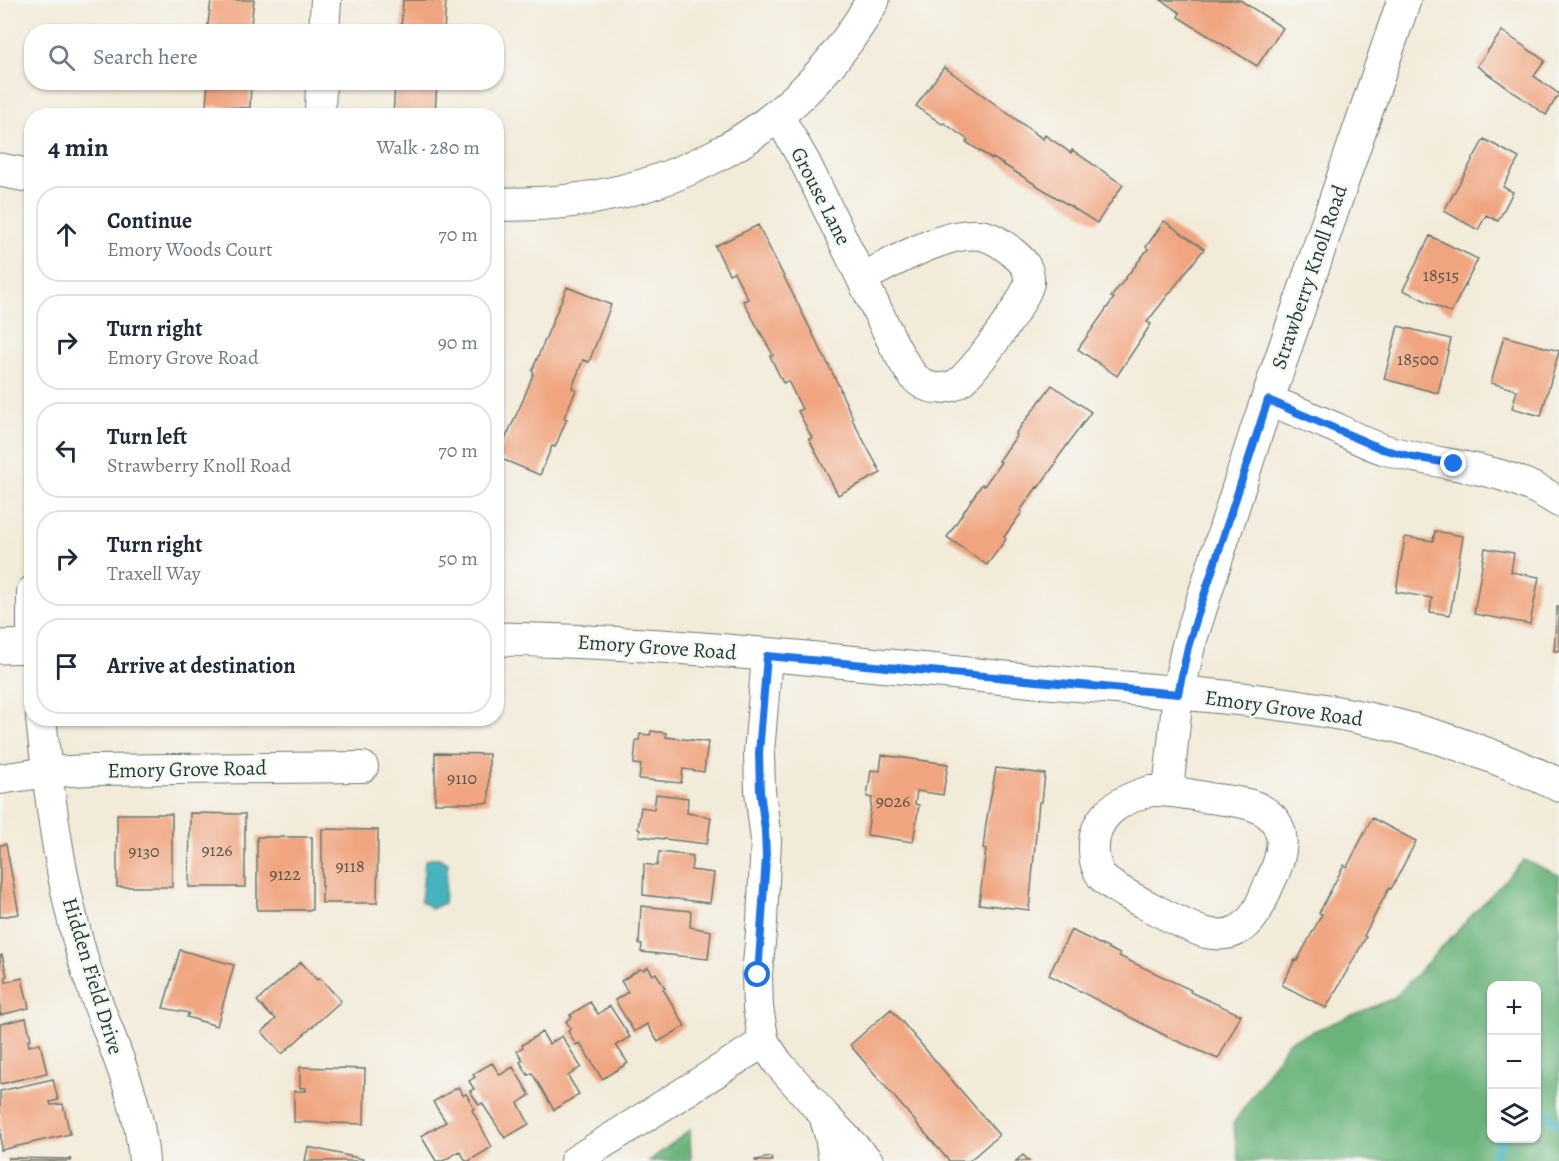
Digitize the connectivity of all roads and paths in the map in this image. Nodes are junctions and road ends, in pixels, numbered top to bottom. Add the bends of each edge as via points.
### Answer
1 (326, 0) edge
2 (873, 0) edge
3 (1404, 0) edge
4 (324, 24) edge
5 (321, 90) edge
6 (320, 108) edge
7 (778, 115) junction
8 (0, 170) edge
9 (24, 174) edge
10 (504, 204) edge
11 (862, 278) junction
12 (1268, 400) junction
13 (1559, 502) edge
14 (504, 639) edge
15 (24, 646) edge
16 (0, 647) edge
17 (767, 656) junction
18 (1178, 694) junction
19 (42, 726) edge
20 (363, 767) dead end
21 (48, 772) junction
22 (0, 779) edge
23 (1559, 785) edge
24 (1168, 791) junction
25 (764, 1042) junction
26 (824, 1115) junction
27 (144, 1161) edge
28 (575, 1161) edge
29 (834, 1161) edge
30 (868, 1161) edge

1 - 4 street
2 - 7 street via 828,64
3 - 12 street, Strawberry Knoll Road
5 - 6 street
7 - 10 street via 718,155 652,184 568,202
7 - 11 street, Grouse Lane
8 - 9 street
11 - 11 street, Grouse Lane via 909,373 925,385 940,389 957,384 970,371 1017,308 1029,281 1023,261 996,240 979,235 930,245
12 - 13 street via 1382,449 1505,475
12 - 18 street, Strawberry Knoll Road via 1198,614
14 - 17 street, Emory Grove Road via 648,645
15 - 16 street
17 - 18 street, Emory Grove Road
17 - 25 street via 759,753 766,858 758,997
18 - 23 street, Emory Grove Road via 1318,710 1379,722 1455,743
18 - 24 street
19 - 21 street, Hidden Field Drive
20 - 21 street, Emory Grove Road
21 - 22 street, Emory Grove Road
21 - 27 street, Hidden Field Drive via 73,922 130,1093
24 - 24 street via 1137,795 1102,818 1094,845 1101,875 1115,889 1204,932 1238,930 1255,915 1278,865 1282,845 1276,824 1254,806
25 - 26 street
25 - 28 street
26 - 29 street
26 - 30 street

